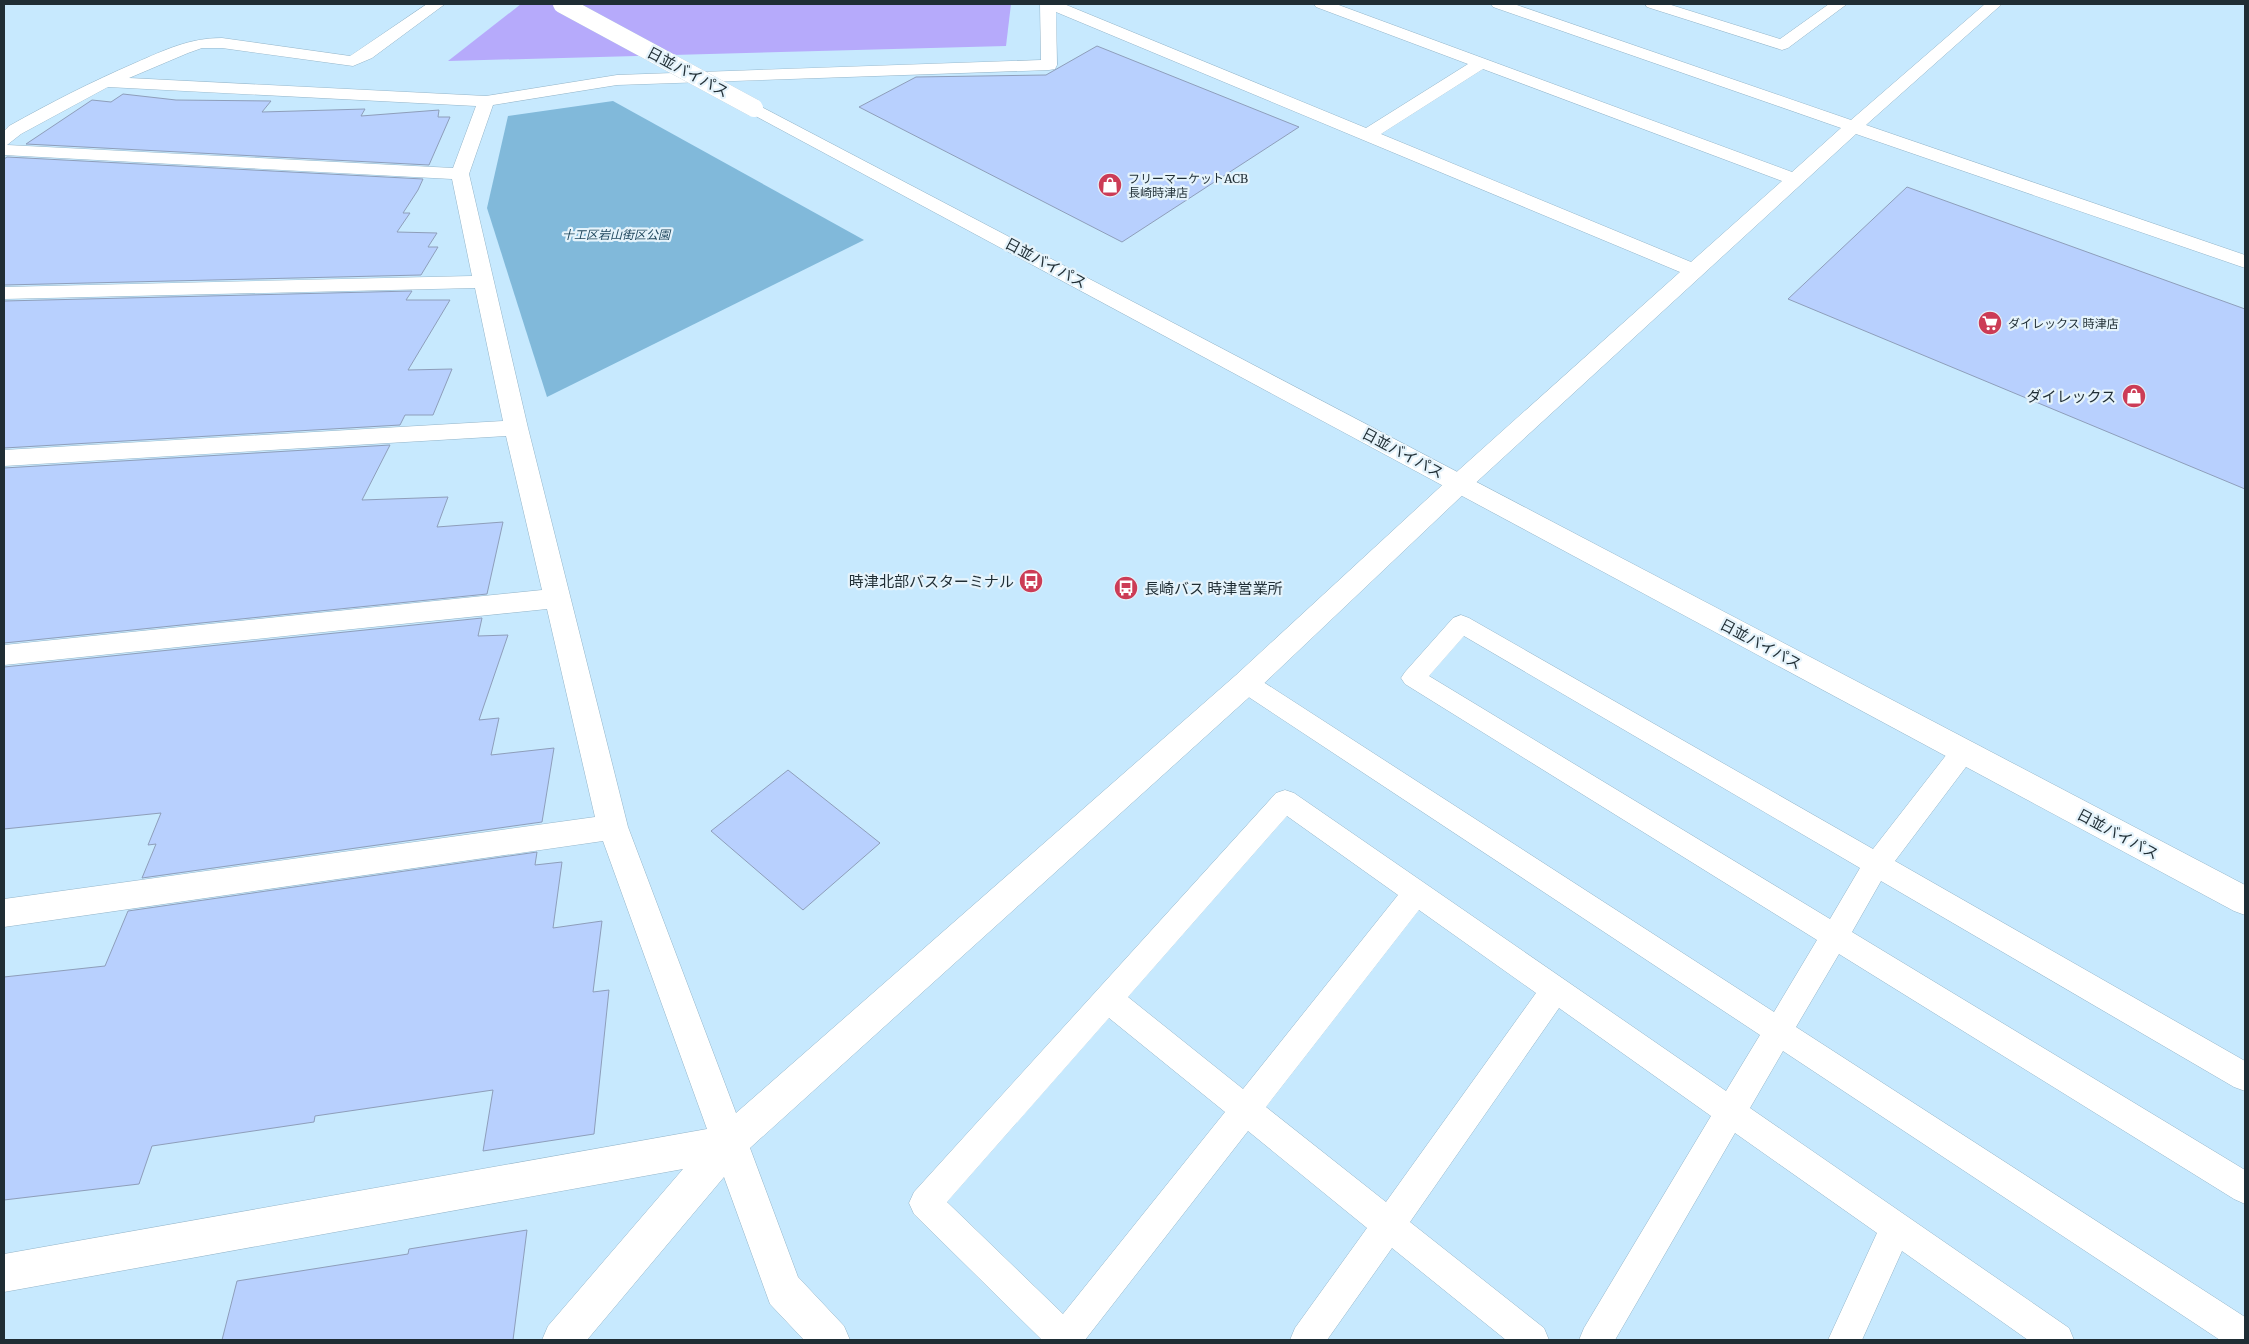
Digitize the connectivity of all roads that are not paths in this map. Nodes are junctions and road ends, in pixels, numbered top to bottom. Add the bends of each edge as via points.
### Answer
1 (437, 4) edge
2 (562, 4) edge
3 (1049, 4) edge
4 (1322, 4) edge
5 (1499, 4) edge
6 (1653, 4) edge
7 (1839, 4) edge
8 (1994, 4) edge
9 (1525, 7) edge
10 (1481, 63) junction
11 (104, 82) junction
12 (486, 101) junction
13 (1853, 127) junction
14 (8, 134) edge
15 (1367, 135) junction
16 (4, 150) edge
17 (460, 174) junction
18 (1795, 179) junction
19 (2245, 262) edge
20 (1694, 270) junction
21 (482, 282) junction
22 (4, 293) edge
23 (516, 428) junction
24 (4, 458) edge
25 (1460, 483) junction
26 (558, 598) junction
27 (4, 655) edge
28 (1246, 683) junction
29 (1963, 752) junction
30 (613, 827) junction
31 (1877, 864) junction
32 (1416, 893) junction
33 (2245, 901) edge
34 (4, 913) edge
35 (1834, 936) junction
36 (1555, 990) junction
37 (1108, 999) junction
38 (1779, 1031) junction
39 (2245, 1077) edge
40 (1245, 1110) junction
41 (729, 1144) junction
42 (2245, 1188) edge
43 (1388, 1224) junction
44 (1896, 1228) junction
45 (4, 1273) edge
46 (2245, 1337) edge
47 (562, 1340) edge
48 (830, 1340) edge
49 (1066, 1340) edge
50 (1307, 1340) edge
51 (1532, 1340) edge
52 (1596, 1340) edge
53 (1845, 1340) edge
54 (2056, 1340) edge

1 - 11 main road via 353,61 201,43
2 - 25 main road, 日並バイパス, bridge
3 - 12 main road via 1049,65 617,80
3 - 15 main road
4 - 10 main road
5 - 9 main road
6 - 7 main road via 1782,45
8 - 13 main road
9 - 13 main road
10 - 15 main road
10 - 18 main road
11 - 12 main road
11 - 14 main road
12 - 17 main road
13 - 18 main road
13 - 19 main road
15 - 20 main road
16 - 17 main road
17 - 21 main road
18 - 20 main road
20 - 25 main road
21 - 22 main road
21 - 23 main road
23 - 24 main road
23 - 26 main road
25 - 28 main road
25 - 29 main road, 日並バイパス
26 - 27 main road
26 - 30 main road
28 - 38 lane
28 - 41 main road
29 - 31 lane
29 - 33 main road, 日並バイパス
30 - 34 main road
30 - 41 main road
31 - 35 lane
31 - 35 lane via 1461,624 1413,678
31 - 39 lane
32 - 36 lane
32 - 37 lane via 1285,801
32 - 40 lane
35 - 38 lane
35 - 42 lane
36 - 43 lane
36 - 44 lane
37 - 40 lane
37 - 49 lane via 925,1203
38 - 46 lane
38 - 52 lane
40 - 43 lane
40 - 49 lane
41 - 45 main road
41 - 47 main road
41 - 48 main road via 784,1290
43 - 50 lane
43 - 51 lane
44 - 53 lane
44 - 54 lane

